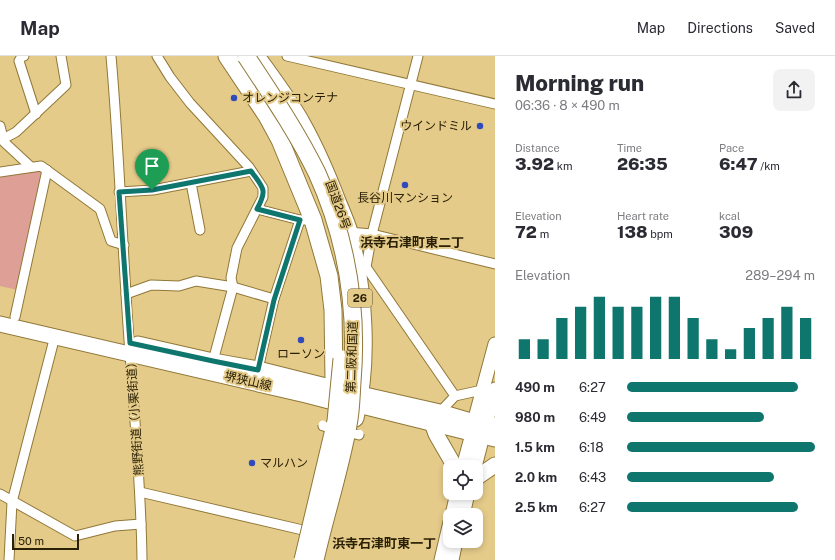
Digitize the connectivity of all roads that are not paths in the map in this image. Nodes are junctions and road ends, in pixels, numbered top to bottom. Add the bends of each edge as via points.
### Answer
1 (24, 56) edge
2 (61, 56) edge
3 (111, 56) edge
4 (157, 56) edge
5 (228, 56) edge
6 (236, 56) edge
7 (287, 56) edge
8 (418, 56) edge
9 (256, 57) edge
10 (411, 84) junction
11 (495, 104) edge
12 (36, 114) junction
13 (0, 126) edge
14 (3, 138) junction
15 (31, 167) junction
16 (47, 170) junction
17 (251, 171) junction
18 (0, 172) edge
19 (192, 183) junction
20 (119, 192) junction
21 (257, 209) junction
22 (307, 220) junction
23 (200, 230) dead end
24 (348, 232) junction
25 (372, 234) junction
26 (124, 245) junction
27 (495, 264) edge
28 (361, 268) junction
29 (233, 287) junction
30 (126, 294) junction
31 (274, 300) junction
32 (0, 313) edge
33 (15, 317) junction
34 (0, 324) edge
35 (55, 336) junction
36 (495, 344) edge
37 (130, 348) junction
38 (213, 361) junction
39 (258, 370) junction
40 (489, 389) edge
41 (334, 395) junction
42 (455, 396) junction
43 (359, 399) junction
44 (436, 417) junction
45 (323, 425) dead end
46 (484, 430) edge
47 (359, 434) dead end
48 (451, 460) edge
49 (467, 460) edge
50 (477, 460) edge
51 (495, 465) edge
52 (483, 473) edge
53 (140, 492) junction
54 (0, 494) edge
55 (12, 502) junction
56 (141, 524) junction
57 (307, 531) junction
58 (444, 548) edge
59 (455, 548) edge
60 (9, 560) edge
61 (142, 560) edge
62 (300, 560) edge
63 (303, 560) edge
64 (316, 560) edge
65 (441, 560) edge
66 (452, 560) edge

1 - 12 street via 19,62
2 - 12 street via 66,86
3 - 20 street, 熊野街道（小栗街道）
4 - 17 street via 190,103
5 - 22 highway, 26 via 280,140
6 - 63 highway, 第二阪和国道 / 26, bridge via 285,134 308,179 318,201 338,276 343,346 336,421
7 - 10 street
8 - 10 street
9 - 24 highway, 国道26号 / 26 via 302,123 323,165
9 - 64 highway, 第二阪和国道 / 26, bridge via 316,173 336,221 350,280 354,348 348,424
10 - 11 street
10 - 25 street
12 - 14 street via 16,132
13 - 14 street
14 - 15 street via 4,142
15 - 16 street via 41,166
15 - 18 street
16 - 26 street via 100,209 111,241
16 - 33 street
17 - 19 street
17 - 21 street via 263,188 263,198
19 - 20 street via 152,190
19 - 23 street
20 - 26 street, 熊野街道（小栗街道）
21 - 22 street
21 - 29 street via 237,248 231,278
22 - 31 street
22 - 41 highway, 26 via 329,276 333,317
24 - 25 street
24 - 28 highway, 国道26号 / 26
25 - 27 street
25 - 28 street
26 - 30 street, 熊野街道（小栗街道）
28 - 42 street
28 - 43 highway, 国道26号 / 26 via 362,362
29 - 30 street via 196,281 179,286 151,285
29 - 31 street
29 - 38 street
30 - 37 street, 熊野街道（小栗街道）
31 - 39 street
32 - 33 main road, 堺狭山線
33 - 37 main road, 堺狭山線
34 - 35 main road, 堺狭山線
35 - 37 main road, 堺狭山線
35 - 55 street
36 - 40 street
37 - 38 main road, 堺狭山線
37 - 41 main road, 堺狭山線 via 306,395
37 - 53 street, 熊野街道（小栗街道）
38 - 39 main road, 堺狭山線
39 - 41 main road, 堺狭山線
40 - 42 street
40 - 46 street
41 - 43 main road, 堺狭山線
41 - 57 highway, 26 via 328,445
42 - 44 street
43 - 44 main road, 堺狭山線
43 - 64 highway, 国道26号 / 26
44 - 46 main road, 堺狭山線
44 - 48 main road via 436,434
45 - 47 street, bridge
46 - 49 street
46 - 50 street
51 - 52 main road
53 - 56 street, 熊野街道（小栗街道）
53 - 57 street
54 - 55 street
55 - 56 street via 75,536 115,526
55 - 60 street
56 - 61 street, 熊野街道（小栗街道）
57 - 62 highway, 26
58 - 65 street
59 - 66 street

